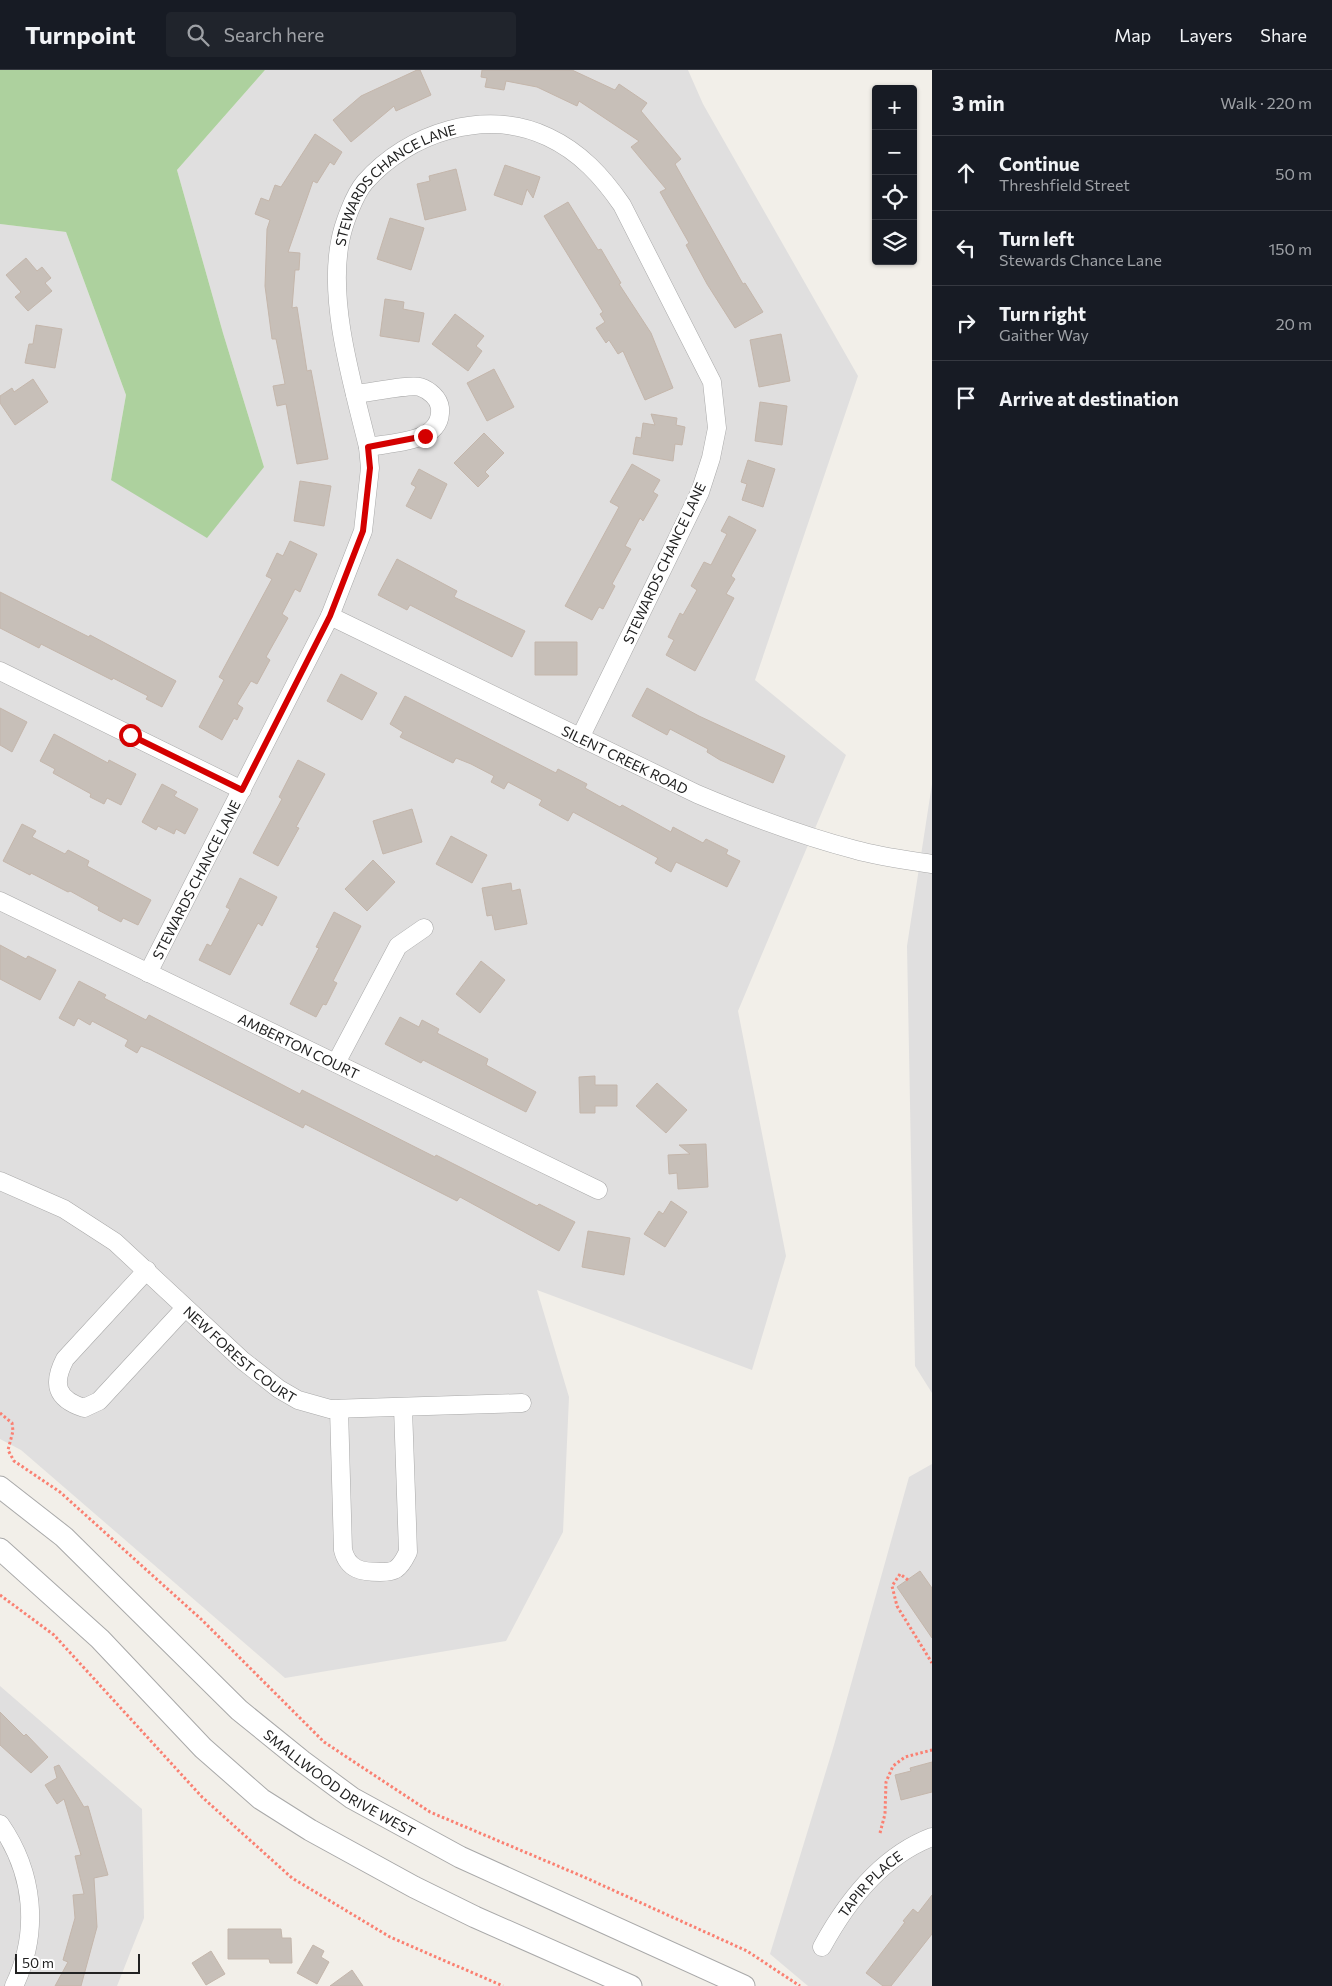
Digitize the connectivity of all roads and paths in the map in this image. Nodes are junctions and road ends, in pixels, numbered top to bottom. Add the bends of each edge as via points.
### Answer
1 (356, 394) junction
2 (368, 447) junction
3 (330, 616) junction
4 (0, 671) edge
5 (580, 738) junction
6 (242, 790) junction
7 (932, 864) edge
8 (0, 901) edge
9 (424, 928) dead end
10 (148, 973) junction
11 (336, 1063) junction
12 (0, 1181) edge
13 (598, 1190) dead end
14 (147, 1270) junction
15 (186, 1308) junction
16 (522, 1404) dead end
17 (403, 1408) junction
18 (339, 1409) junction
19 (0, 1413) edge
20 (0, 1488) edge
21 (0, 1549) edge
22 (908, 1580) dead end
23 (0, 1595) edge
24 (932, 1663) edge
25 (932, 1750) edge
26 (0, 1824) edge
27 (880, 1833) dead end
28 (932, 1837) edge
29 (822, 1947) dead end
30 (14, 1986) edge
31 (502, 1986) edge
32 (631, 1986) edge
33 (744, 1986) edge
34 (800, 1986) edge

1 - 2 street, STEWARDS CHANCE LANE
1 - 2 street via 419,386 432,393 440,404 441,417 435,429 425,436
1 - 5 street, STEWARDS CHANCE LANE via 337,302 337,266 346,219 364,183 410,145 434,134 495,125 521,127 547,136 587,162 605,180 622,205 712,382 717,428 712,458 700,492
2 - 3 street, STEWARDS CHANCE LANE via 370,468 363,531
3 - 5 street, SILENT CREEK ROAD
3 - 6 street, STEWARDS CHANCE LANE
4 - 6 street
5 - 7 street, SILENT CREEK ROAD via 697,794 794,832 858,851
6 - 10 street, STEWARDS CHANCE LANE
8 - 10 street, AMBERTON COURT
9 - 11 street via 398,946
10 - 11 street, AMBERTON COURT
11 - 13 street, AMBERTON COURT
12 - 14 street, NEW FOREST COURT via 82,1220 115,1242
14 - 15 street, NEW FOREST COURT
14 - 15 street via 65,1359 57,1374 58,1390 64,1398 84,1408 100,1401
15 - 18 street, NEW FOREST COURT via 247,1365 279,1389 315,1406
16 - 17 street, NEW FOREST COURT
17 - 18 street, NEW FOREST COURT
17 - 18 street via 408,1552 396,1569 378,1572 357,1570 345,1559 342,1550
19 - 34 path via 12,1423 8,1450 14,1462 60,1492 202,1620 324,1742 430,1812 584,1876 746,1952
20 - 33 street, SMALLWOOD DRIVE WEST via 64,1537 240,1710 352,1798 460,1857
21 - 32 street via 100,1639 203,1748 261,1798 310,1830 414,1887
22 - 24 path via 900,1574 892,1586 897,1606
23 - 31 path via 54,1635 202,1797 292,1878 390,1937
25 - 27 path via 905,1757 893,1766 886,1782 885,1814
26 - 30 street via 22,1864 31,1903 26,1952
28 - 29 street, TAPIR PLACE via 905,1850 860,1889

